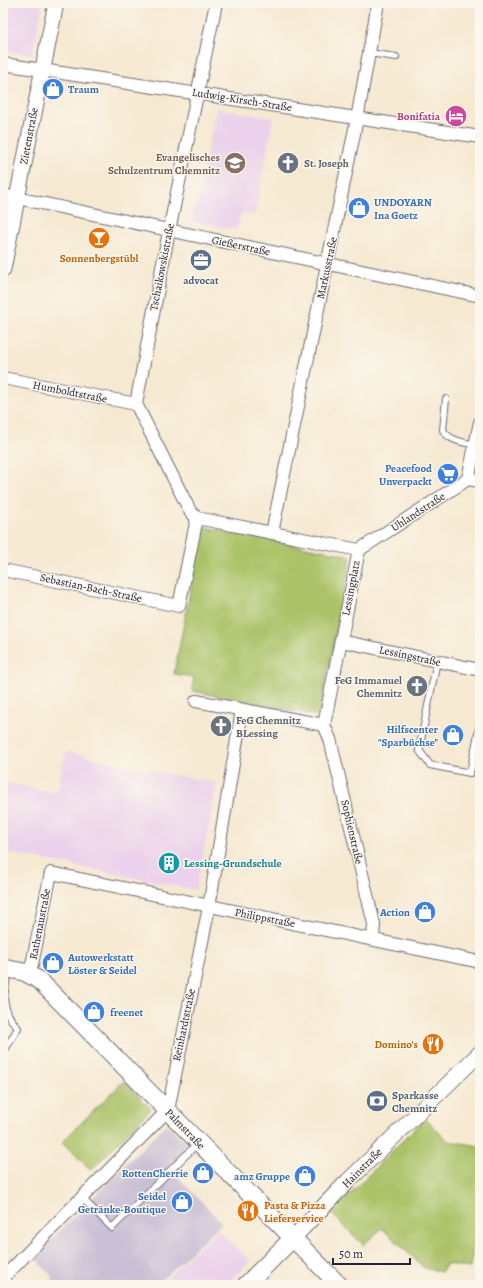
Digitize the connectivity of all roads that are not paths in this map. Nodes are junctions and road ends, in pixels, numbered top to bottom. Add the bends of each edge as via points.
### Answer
1 (56, 3) edge
2 (216, 3) edge
3 (378, 3) edge
4 (369, 53) junction
5 (396, 57) dead end
6 (3, 64) edge
7 (42, 70) junction
8 (198, 93) junction
9 (357, 119) junction
10 (480, 137) edge
11 (10, 196) edge
12 (169, 231) junction
13 (327, 265) junction
14 (3, 269) edge
15 (480, 296) edge
16 (3, 378) edge
17 (446, 399) dead end
18 (136, 404) junction
19 (480, 422) edge
20 (475, 445) junction
21 (474, 480) edge
22 (197, 518) junction
23 (272, 533) junction
24 (359, 550) junction
25 (3, 570) edge
26 (341, 641) junction
27 (437, 662) junction
28 (480, 670) edge
29 (196, 700) dead end
30 (242, 710) junction
31 (480, 724) edge
32 (324, 725) junction
33 (50, 873) joint
34 (209, 907) junction
35 (373, 939) junction
36 (480, 962) edge
37 (6, 968) edge
38 (30, 974) junction
39 (6, 1048) dead end
40 (479, 1057) edge
41 (168, 1110) junction
42 (199, 1142) junction
43 (82, 1198) junction
44 (293, 1238) junction
45 (3, 1278) edge
46 (246, 1285) edge
47 (339, 1285) edge

1 - 7 street, Zietenstraße
2 - 8 street, Tschaikowskistraße
3 - 4 street, Markusstraße
4 - 5 lane
4 - 9 street, Markusstraße
6 - 7 street, Ludwig-Kirsch-Straße
7 - 8 street, Ludwig-Kirsch-Straße
7 - 11 street, Zietenstraße
8 - 9 street, Ludwig-Kirsch-Straße
8 - 12 street, Tschaikowskistraße
9 - 10 street, Ludwig-Kirsch-Straße
9 - 13 street, Markusstraße
11 - 12 street, Gießerstraße
11 - 14 street, Zietenstraße
12 - 13 street, Gießerstraße
12 - 18 street, Tschaikowskistraße
13 - 15 street, Gießerstraße
13 - 23 street, Markusstraße
16 - 18 street, Humboldtstraße
17 - 20 lane via 443,430 445,434
18 - 22 street via 190,511
19 - 20 street, Uhlandstraße
20 - 21 street, Uhlandstraße
21 - 24 street, Uhlandstraße
22 - 23 street, Lessingplatz
22 - 25 street, Sebastian-Bach-Straße via 179,606
23 - 24 street, Lessingplatz
24 - 26 street, Lessingplatz
26 - 27 street, Lessingstraße
26 - 32 street, Lessingplatz
27 - 28 street, Lessingstraße
27 - 31 lane via 419,750 430,765 470,773
29 - 30 street
30 - 32 street
30 - 34 street, Reinhardtstraße
32 - 35 street, Sophienstraße via 330,738 374,924
33 - 34 street, Philippstraße
33 - 38 street, Rathenaustraße
34 - 35 street, Philippstraße
34 - 41 street, Reinhardtstraße
35 - 36 street, Philippstraße
37 - 38 main road
37 - 39 lane via 3,1001 9,1019 18,1028
38 - 41 main road, Palmstraße via 39,980
40 - 44 street, Hainstraße via 359,1170
41 - 42 main road, Palmstraße
41 - 43 street
42 - 43 lane via 112,1228
42 - 44 main road, Palmstraße
43 - 45 street
44 - 46 main road, Hainstraße
44 - 47 main road, Palmstraße

